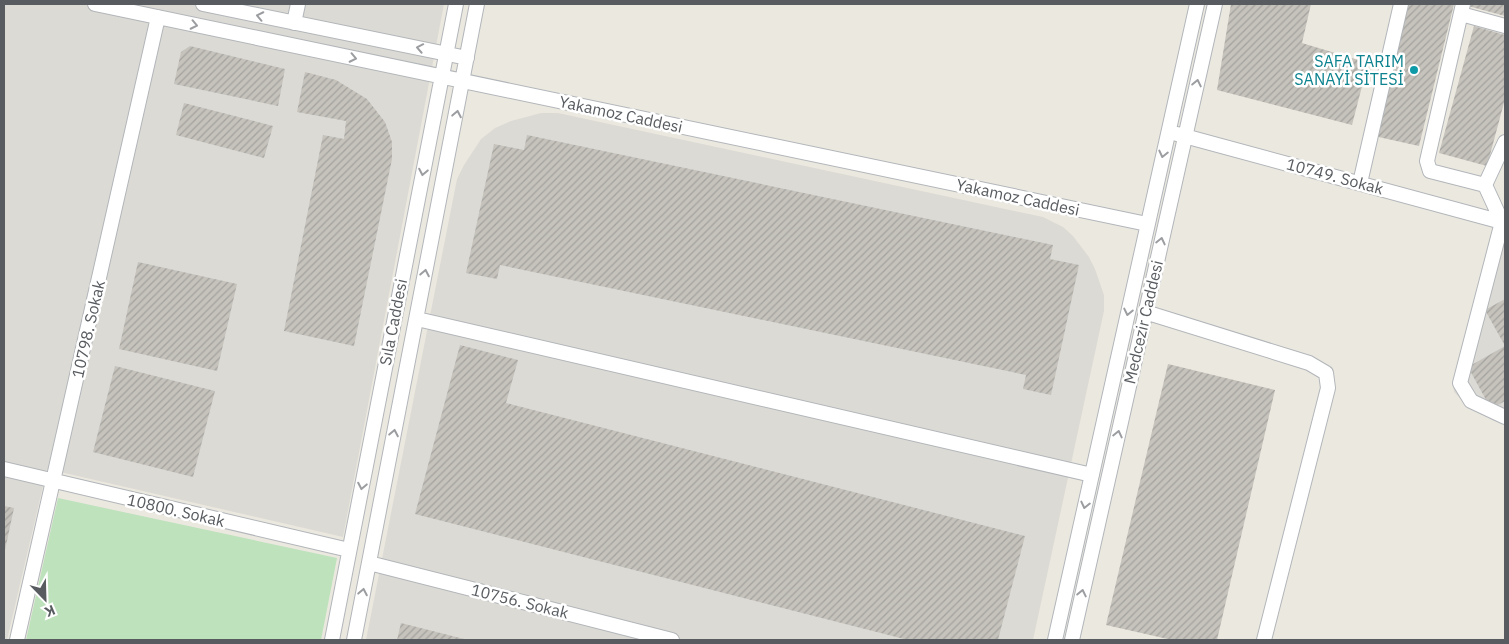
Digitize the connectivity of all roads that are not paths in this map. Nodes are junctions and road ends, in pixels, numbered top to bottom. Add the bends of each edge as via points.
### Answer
1 (95, 4) edge
2 (202, 4) edge
3 (298, 4) edge
4 (456, 4) edge
5 (477, 4) edge
6 (1196, 4) edge
7 (1215, 4) edge
8 (1401, 4) edge
9 (1462, 9) edge
10 (158, 17) junction
11 (294, 23) junction
12 (1505, 26) edge
13 (446, 53) junction
14 (467, 58) junction
15 (441, 76) junction
16 (463, 81) junction
17 (1168, 132) junction
18 (1186, 135) junction
19 (1505, 142) edge
20 (1360, 183) junction
21 (1485, 185) junction
22 (1504, 218) edge
23 (1147, 224) junction
24 (1145, 312) junction
25 (417, 319) junction
26 (1505, 417) edge
27 (4, 469) edge
28 (1092, 475) junction
29 (53, 481) junction
30 (349, 550) junction
31 (369, 563) junction
32 (17, 640) edge
33 (332, 640) edge
34 (354, 640) edge
35 (672, 640) edge
36 (1055, 640) edge
37 (1072, 640) edge
38 (1264, 640) edge

1 - 10 street, Yakamoz Caddesi
11 -> 2 street
3 - 11 street
4 - 13 street, Sıla Caddesi
5 - 14 street
6 - 17 street, Medcezir Caddesi
18 -> 7 street, Medcezir Caddesi
8 - 20 street
9 - 12 street
9 - 21 street via 1427,161 1430,171
10 -> 15 street, Yakamoz Caddesi
10 - 29 street, 10798. Sokak
13 -> 11 street
13 - 14 street
13 - 15 street, Sıla Caddesi
14 - 16 street
15 - 16 street, Yakamoz Caddesi
15 -> 30 street, Sıla Caddesi
16 - 23 street, Yakamoz Caddesi
25 -> 16 street
17 - 18 street, 10749. Sokak
17 -> 23 street, Medcezir Caddesi
18 - 20 street, 10749. Sokak
24 -> 18 street, Medcezir Caddesi
19 - 21 street
20 - 22 street, 10749. Sokak
21 - 22 street
22 - 26 street via 1460,383 1471,401
23 -> 28 street, Medcezir Caddesi
37 -> 24 street, Medcezir Caddesi
24 - 38 street via 1309,363 1326,373 1328,388
25 - 28 street
31 -> 25 street
27 - 29 street, 10800. Sokak
28 -> 36 street, Medcezir Caddesi
29 - 30 street, 10800. Sokak
29 - 32 street, 10798. Sokak
30 - 33 street, Sıla Caddesi
34 -> 31 street
31 - 35 street, 10756. Sokak

